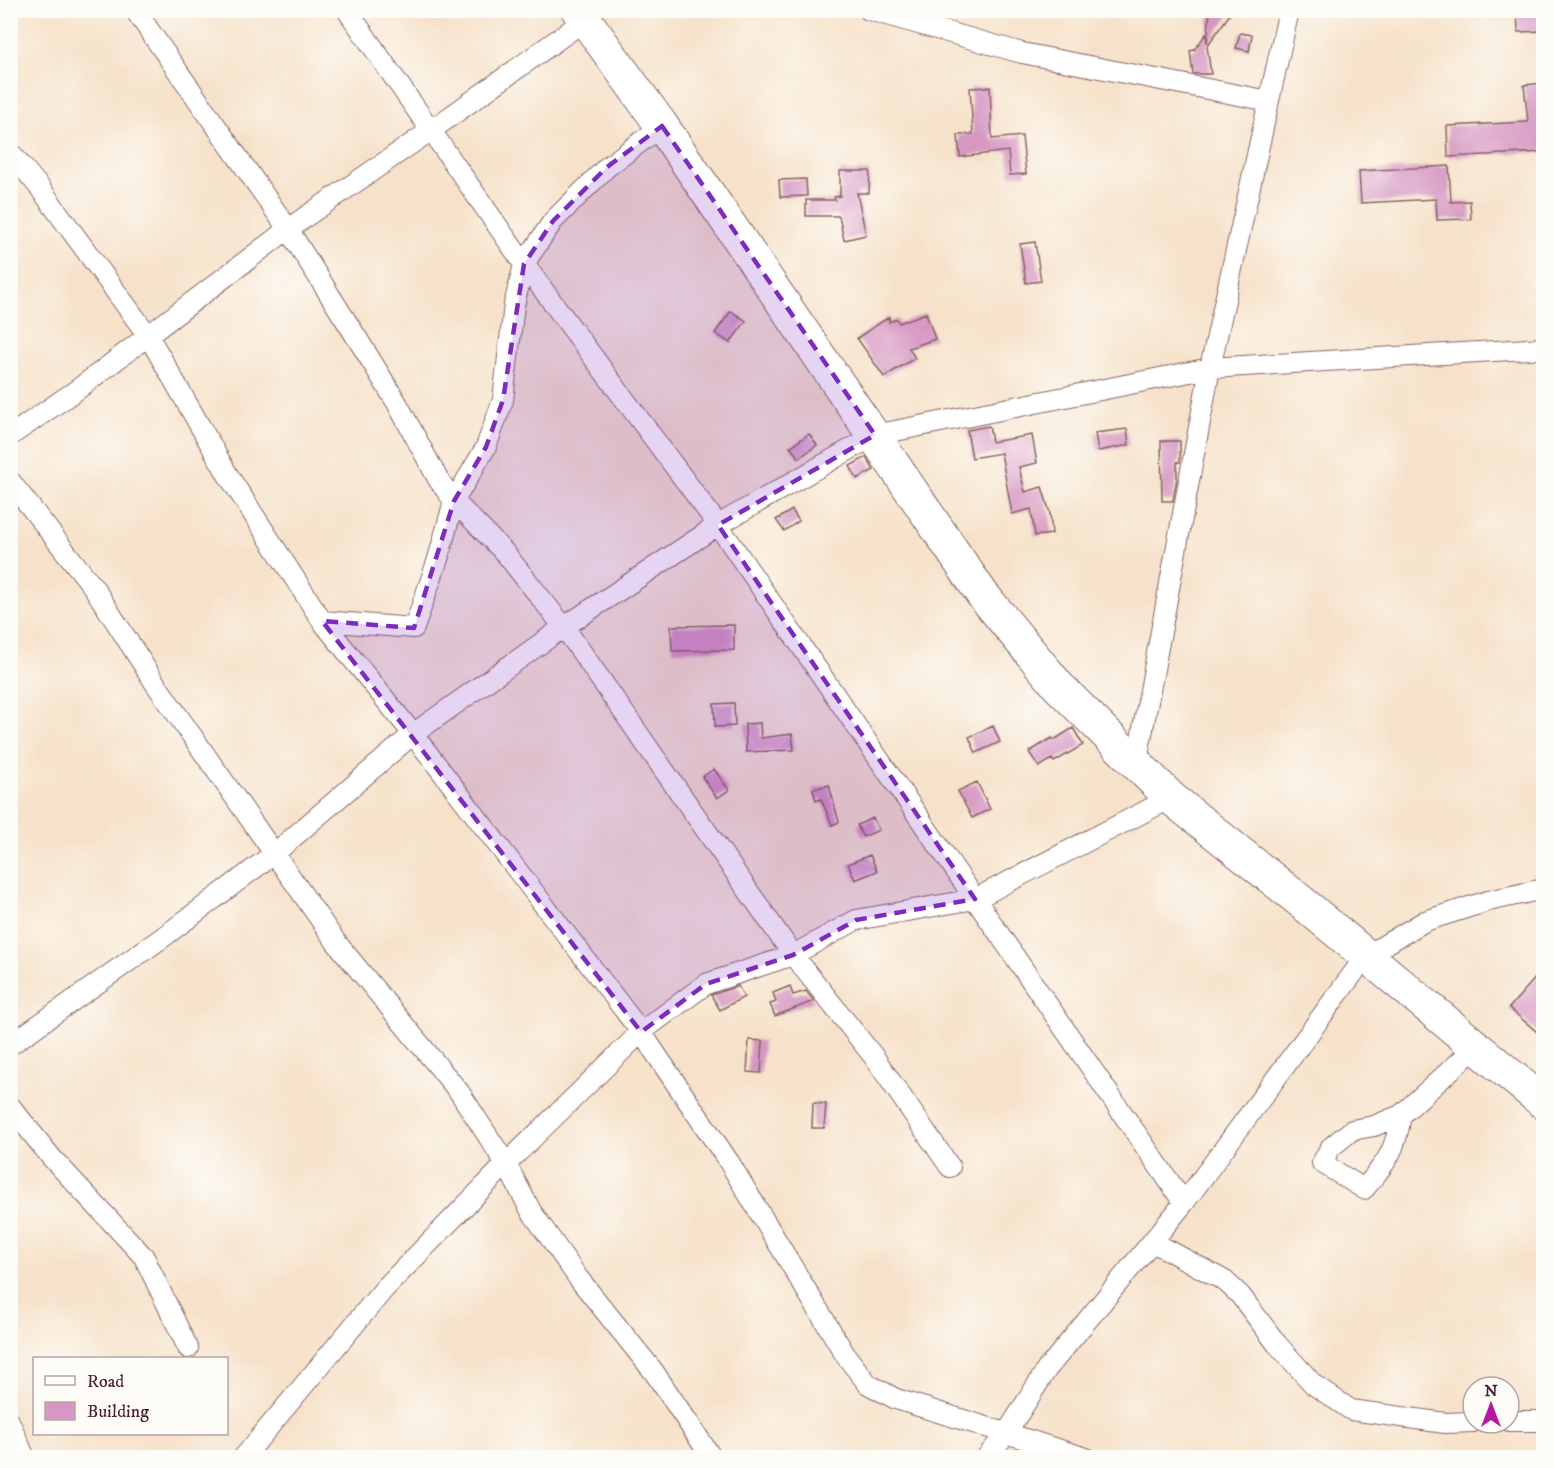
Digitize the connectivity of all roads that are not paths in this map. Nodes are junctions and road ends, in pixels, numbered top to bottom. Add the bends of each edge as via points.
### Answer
1 (135, 10) edge
2 (347, 10) edge
3 (869, 10) edge
4 (1289, 10) edge
5 (581, 15) edge
6 (1269, 101) junction
7 (662, 126) junction
8 (430, 131) junction
9 (10, 152) edge
10 (288, 230) junction
11 (524, 264) junction
12 (149, 336) junction
13 (1544, 348) edge
14 (1210, 368) junction
15 (875, 435) junction
16 (10, 436) edge
17 (10, 480) edge
18 (454, 501) junction
19 (718, 525) junction
20 (322, 621) junction
21 (564, 627) junction
22 (413, 734) junction
23 (1137, 766) junction
24 (1171, 798) junction
25 (275, 853) junction
26 (1544, 890) edge
27 (975, 899) junction
28 (793, 955) junction
29 (1366, 956) junction
30 (641, 1032) junction
31 (10, 1045) edge
32 (1476, 1047) junction
33 (1544, 1103) edge
34 (10, 1106) edge
35 (1401, 1115) dead end
36 (506, 1164) junction
37 (950, 1167) dead end
38 (1184, 1203) junction
39 (1153, 1242) junction
40 (188, 1348) dead end
41 (1521, 1421) edge
42 (1544, 1421) edge
43 (1461, 1422) edge
44 (10, 1423) edge
45 (1006, 1434) junction
46 (33, 1435) edge
47 (26, 1458) edge
48 (243, 1458) edge
49 (712, 1458) edge
50 (986, 1458) edge
51 (1086, 1458) edge

1 - 10 street
2 - 8 street
3 - 6 street via 1022,53
4 - 6 street
5 - 7 highway
5 - 8 street
6 - 14 street
7 - 11 street via 607,167 553,221
7 - 15 highway
8 - 10 street
8 - 11 street
9 - 12 street
10 - 12 street
10 - 18 street
11 - 18 street via 514,305 503,399 486,447
11 - 19 street
12 - 16 street
12 - 20 street via 228,475
13 - 14 street
14 - 15 street
14 - 23 street
15 - 19 street
15 - 23 highway via 982,594 1059,687
17 - 25 street via 94,588
18 - 20 street via 414,628
18 - 21 street via 505,553
19 - 21 street
19 - 27 street
20 - 22 street
21 - 22 street
21 - 28 street
22 - 25 street
22 - 30 street
23 - 24 highway
24 - 27 street
24 - 29 highway
25 - 31 street
25 - 36 street via 336,942 460,1093
26 - 29 street via 1488,901 1425,921
27 - 28 street via 856,920
27 - 38 street
28 - 30 street via 706,984
28 - 37 street via 874,1057
29 - 32 highway
29 - 38 street
30 - 36 street
30 - 45 street via 729,1162 846,1356 868,1384 896,1399
32 - 33 highway
32 - 35 street
34 - 40 street via 51,1157 144,1257
36 - 48 street via 385,1288
36 - 49 street via 531,1211 579,1279 654,1372
38 - 39 street
39 - 43 street via 1225,1281 1314,1384 1351,1410
39 - 45 street via 1047,1369
41 - 42 street
44 - 47 street
45 - 50 street
45 - 51 street
46 - 47 street

